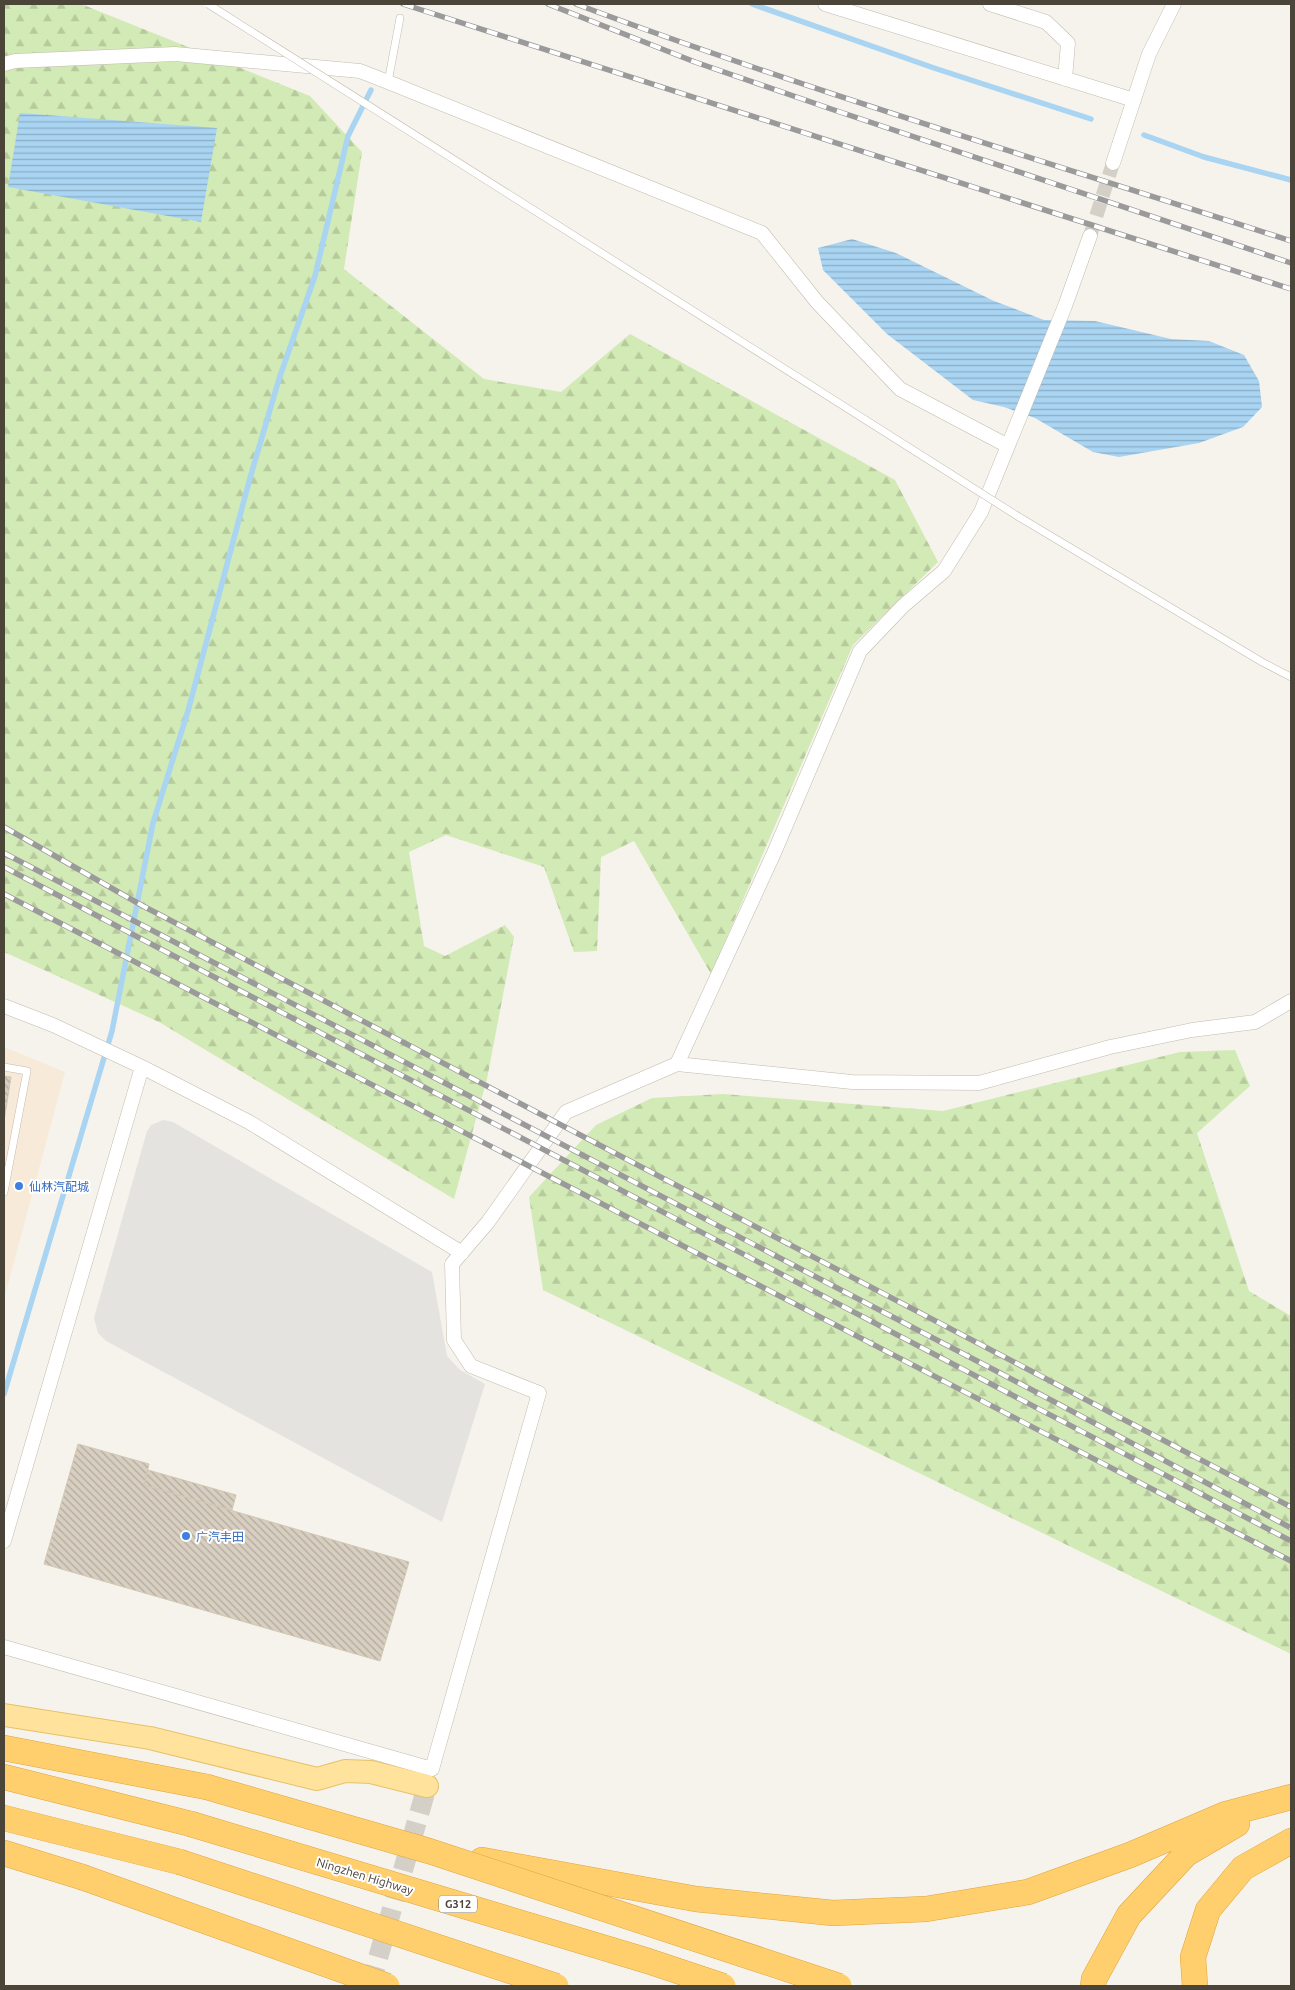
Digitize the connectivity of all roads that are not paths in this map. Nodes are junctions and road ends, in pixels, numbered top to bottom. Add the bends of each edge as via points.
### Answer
1 (208, 4) edge
2 (825, 4) edge
3 (990, 4) edge
4 (1174, 4) edge
5 (400, 18) dead end
6 (4, 64) edge
7 (1064, 79) junction
8 (388, 82) junction
9 (1134, 100) junction
10 (1113, 163) tunnel mouth
11 (1090, 236) tunnel mouth
12 (1008, 446) junction
13 (1291, 677) edge
14 (1291, 1000) edge
15 (4, 1006) edge
16 (677, 1064) junction
17 (4, 1067) edge
18 (142, 1067) junction
19 (4, 1141) edge
20 (13, 1143) junction
21 (4, 1192) edge
22 (462, 1253) junction
23 (4, 1541) edge
24 (4, 1647) edge
25 (4, 1715) edge
26 (4, 1748) edge
27 (4, 1777) edge
28 (430, 1777) junction
29 (1291, 1797) edge
30 (4, 1818) edge
31 (1291, 1841) edge
32 (429, 1850) junction
33 (4, 1853) edge
34 (387, 1986) edge
35 (556, 1986) edge
36 (723, 1986) edge
37 (839, 1986) edge
38 (1093, 1986) edge
39 (1195, 1986) edge

1 - 13 lane, bridge via 1019,517
2 - 7 street
3 - 7 street via 1046,22 1068,43
4 - 9 street via 1149,54
5 - 8 lane
6 - 8 street via 175,54 360,71
7 - 9 street
8 - 12 street via 762,233 817,302 900,389
9 - 10 street
11 - 12 street
12 - 16 street via 981,512 944,571 903,606 860,650 774,853
14 - 16 street via 1255,1022 1110,1046 979,1084 852,1082
15 - 18 street
16 - 22 street via 566,1112 488,1222
17 - 20 lane via 27,1071
18 - 22 street via 249,1122
18 - 23 street
19 - 20 lane
20 - 21 lane
22 - 28 street via 452,1264 454,1340 471,1366 539,1393
24 - 28 street
25 - 28 main road via 150,1738 317,1779 345,1772
26 - 32 highway, bridge via 208,1787
27 - 36 highway, Ningzhen Highway / G312, bridge via 191,1824 648,1960
29 - 32 highway, bridge via 1226,1814 1130,1856 1028,1892 926,1909 833,1913 696,1899
29 - 38 highway via 1186,1854 1130,1915
30 - 35 highway, bridge via 180,1862
31 - 39 highway via 1244,1868 1208,1910 1192,1957
32 - 37 highway, bridge
33 - 34 highway, bridge via 82,1877

